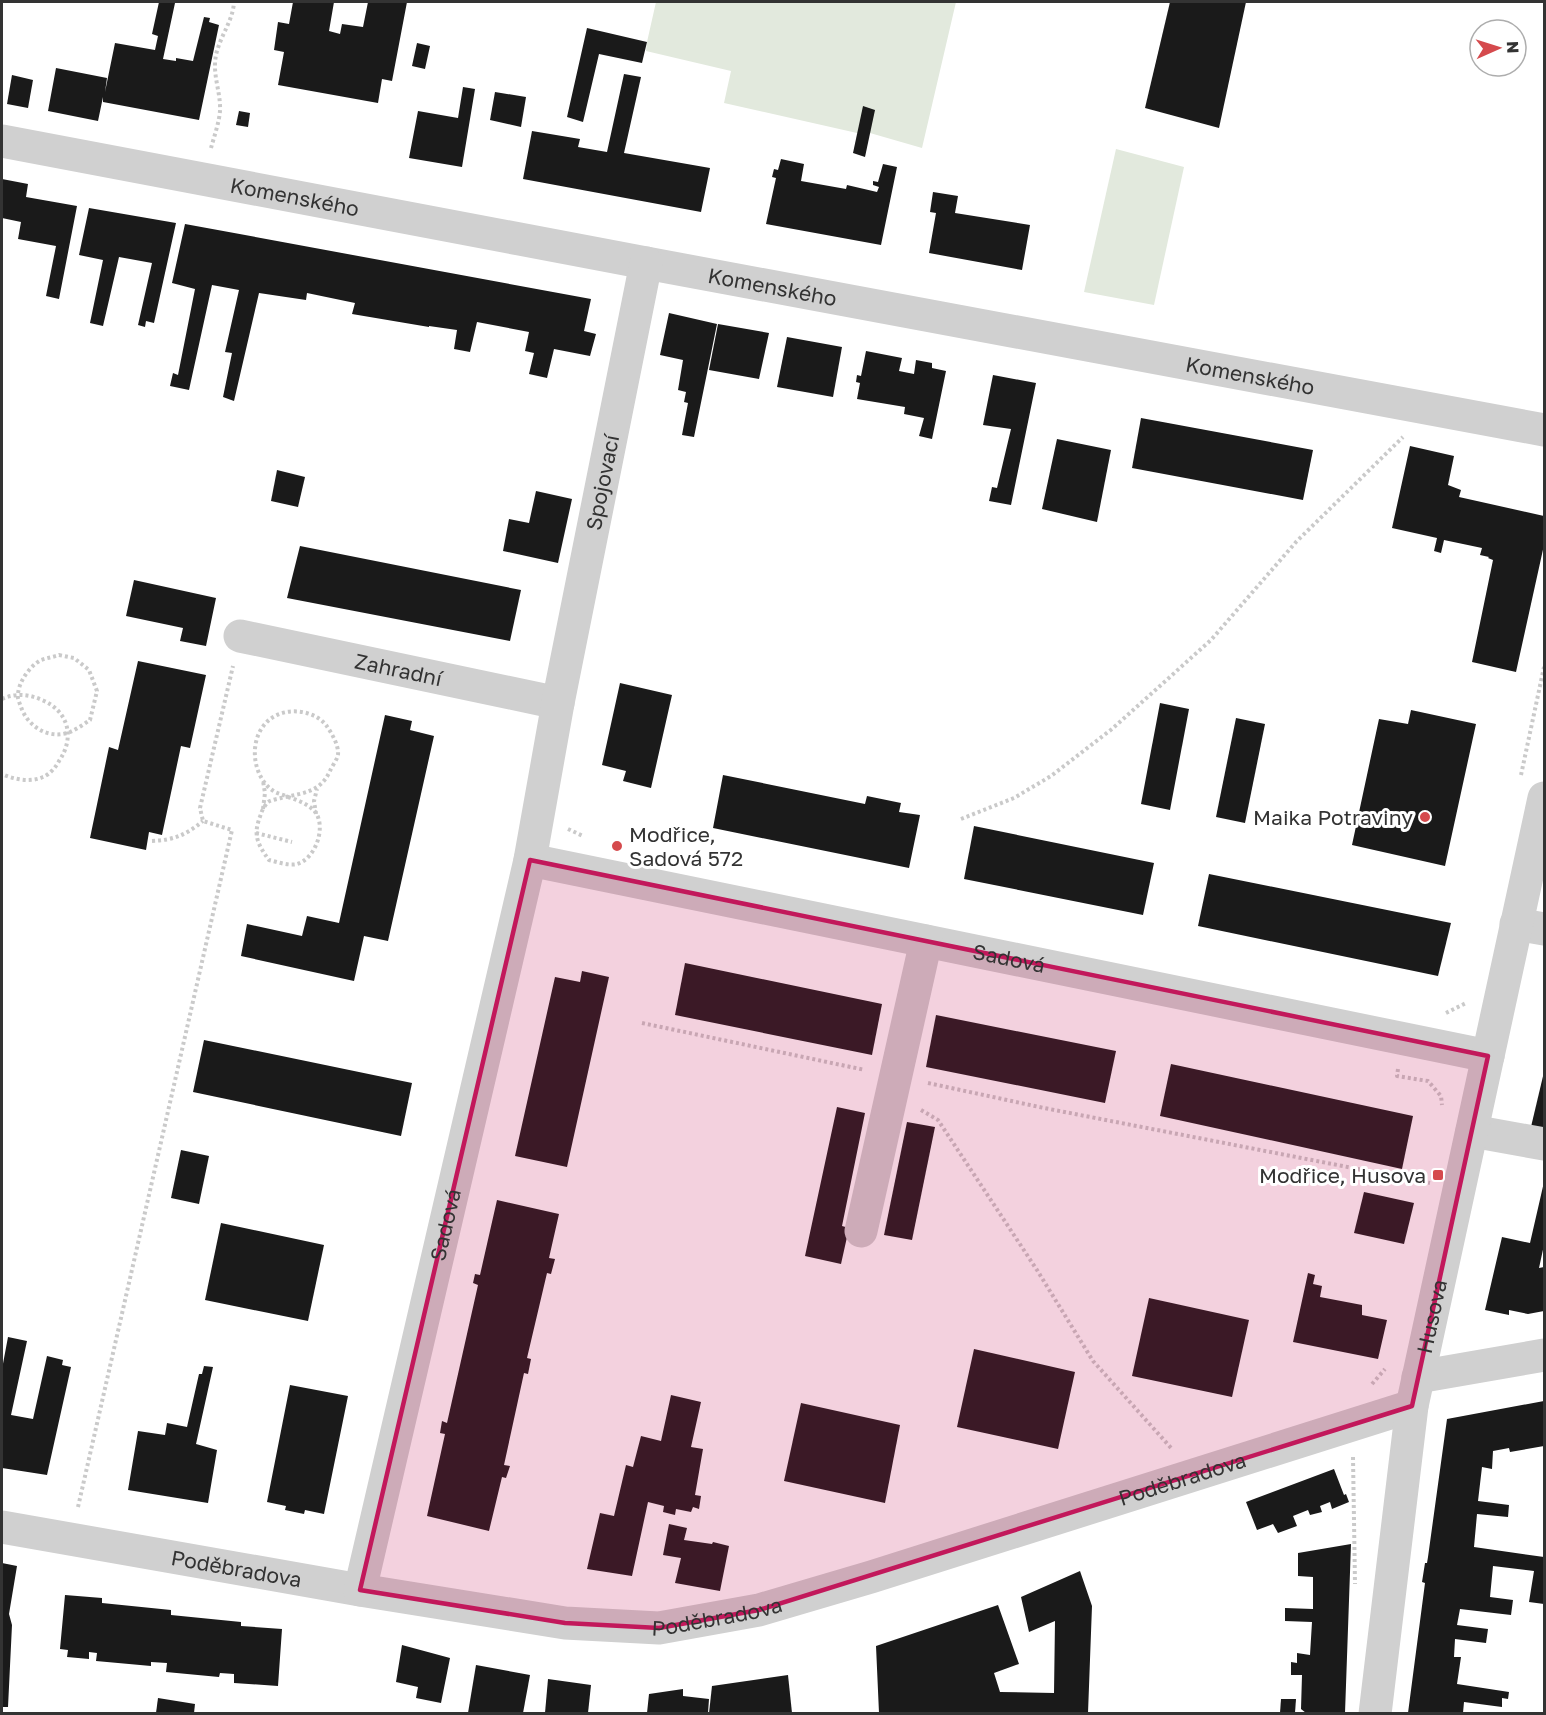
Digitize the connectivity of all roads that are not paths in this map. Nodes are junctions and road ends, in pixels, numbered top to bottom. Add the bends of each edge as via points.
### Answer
1 (2, 141) edge
2 (646, 263) junction
3 (1545, 430) edge
4 (240, 636) road end
5 (558, 703) junction
6 (1532, 790) edge
7 (530, 860) junction
8 (1531, 926) edge
9 (926, 941) junction
10 (1488, 1056) junction
11 (1472, 1131) junction
12 (1545, 1144) edge
13 (861, 1231) dead end
14 (1545, 1355) edge
15 (1415, 1391) junction
16 (2, 1527) edge
17 (360, 1590) junction
18 (1375, 1713) edge

1 - 2 street, Komenského
2 - 3 street, Komenského
2 - 5 street, Spojovací
4 - 5 street, Zahradní
5 - 7 street, Sadová
6 - 8 street, Husova
7 - 9 street, Sadová
7 - 17 street, Sadová
8 - 10 street, Husova
9 - 10 street, Sadová
9 - 13 street
10 - 11 street, Husova
11 - 12 street
11 - 15 street, Husova
14 - 15 street, Poděbradova
15 - 17 street, Poděbradova via 1352,1425 759,1610 659,1628 565,1623
15 - 18 street, Husova
16 - 17 street, Poděbradova

